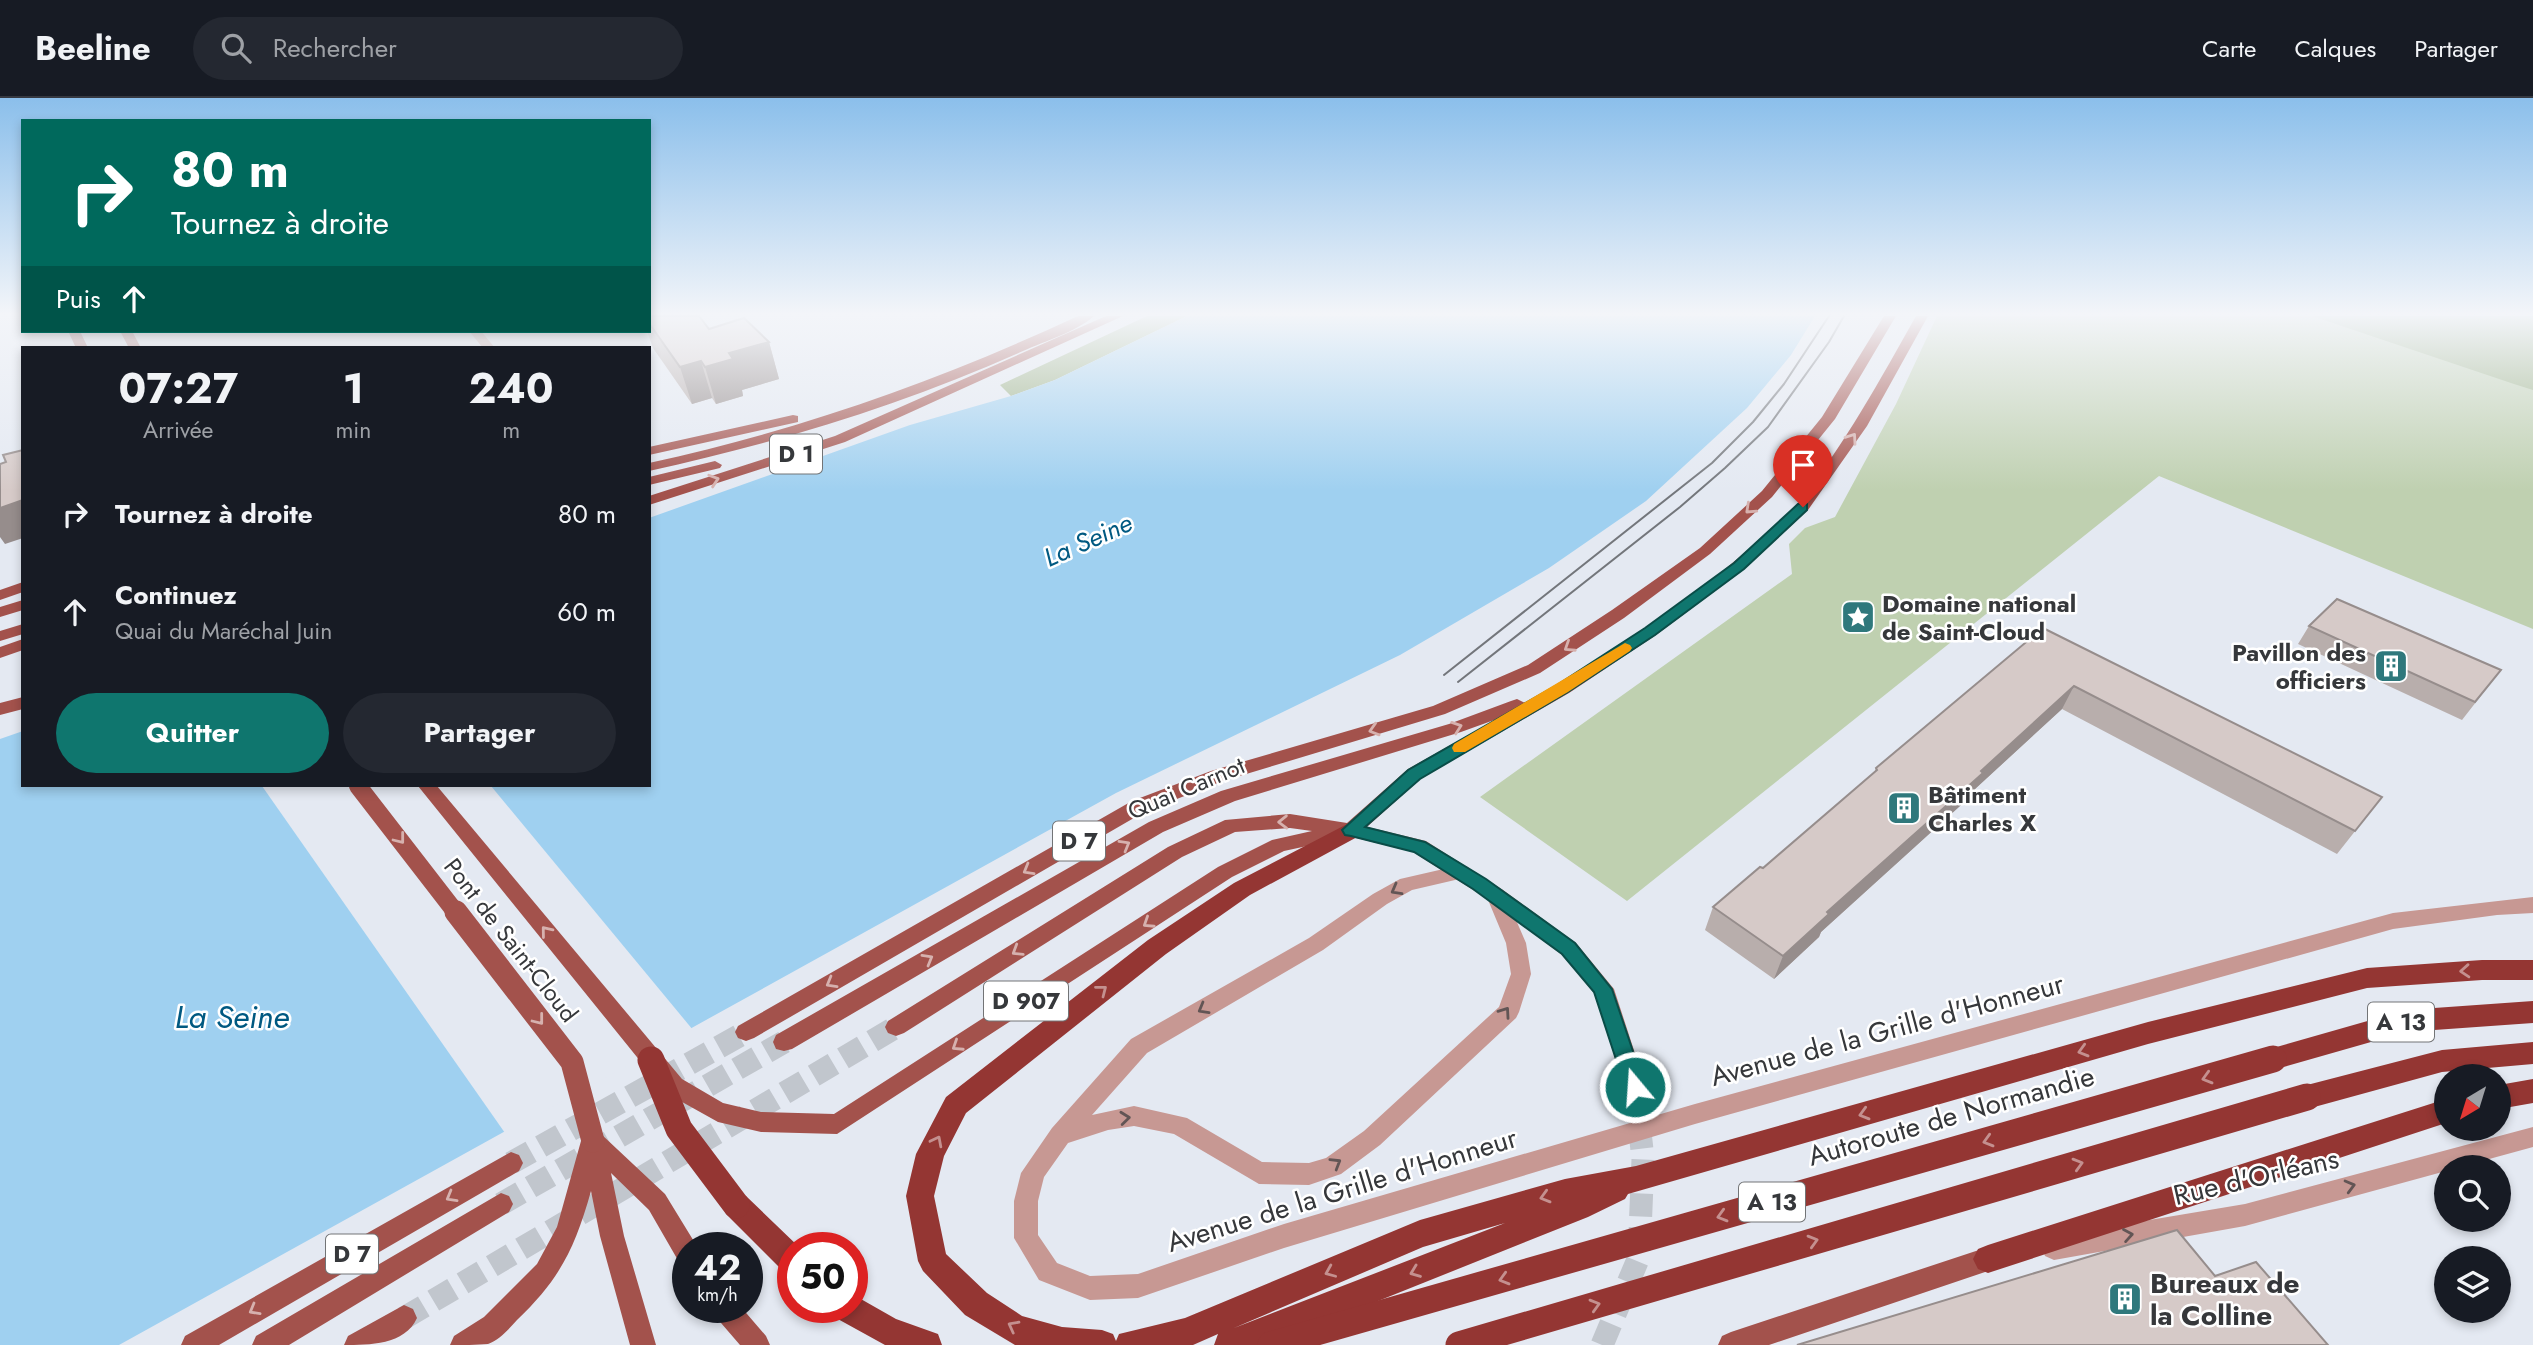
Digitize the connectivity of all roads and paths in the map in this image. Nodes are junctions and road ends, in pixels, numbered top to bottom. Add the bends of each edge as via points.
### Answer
1 (953, 374) edge
2 (989, 374) edge
3 (1855, 374) edge
4 (1889, 374) edge
5 (912, 392) junction
6 (939, 397) junction
7 (651, 451) edge
8 (651, 467) edge
9 (651, 480) edge
10 (651, 500) edge
11 (21, 588) edge
12 (0, 594) edge
13 (21, 606) edge
14 (0, 612) edge
15 (21, 630) edge
16 (0, 636) edge
17 (21, 645) edge
18 (0, 653) edge
19 (21, 656) edge
20 (0, 662) edge
21 (1563, 689) junction
22 (21, 703) edge
23 (0, 709) edge
24 (359, 787) edge
25 (428, 787) edge
26 (1351, 830) junction
27 (1461, 872) junction
28 (1496, 895) junction
29 (2533, 905) edge
30 (2533, 970) edge
31 (2533, 1012) edge
32 (897, 1027) tunnel mouth
33 (746, 1032) tunnel mouth
34 (784, 1042) tunnel mouth
35 (2533, 1053) edge
36 (651, 1060) junction
37 (1635, 1087) tunnel mouth
38 (2533, 1091) edge
39 (2511, 1095) edge
40 (2434, 1115) edge
41 (1060, 1135) junction
42 (2533, 1137) edge
43 (593, 1141) junction
44 (510, 1163) tunnel mouth
45 (1636, 1179) junction
46 (502, 1204) tunnel mouth
47 (675, 1232) edge
48 (777, 1245) edge
49 (1988, 1259) junction
50 (404, 1318) tunnel mouth
51 (868, 1319) edge
52 (738, 1323) edge
53 (194, 1345) edge
54 (265, 1345) edge
55 (358, 1345) edge
56 (463, 1345) edge
57 (643, 1345) edge
58 (757, 1345) edge
59 (927, 1345) edge
60 (1102, 1345) edge
61 (1129, 1345) edge
62 (1229, 1345) edge
63 (1271, 1345) edge
64 (1459, 1345) edge
65 (1731, 1345) edge

1 - 5 main road, D 1
2 - 6 main road, D 1
3 -> 33 main road, Quai Carnot / D 7 via 1828,419 1767,494 1705,551 1534,669 1439,710 1217,776 1139,806
21 -> 4 main road, D 7 via 1739,566 1803,507 1860,426
5 - 7 main road
5 - 8 main road, D 1 via 820,424
6 - 9 main road
10 -> 6 main road, D 1 via 840,439
11 - 12 main road
13 - 14 main road
15 - 16 main road
17 - 18 main road
19 - 20 main road
21 - 26 main road, D 7 via 1414,774
34 -> 21 main road, Quai Carnot / D 7 via 1156,827 1228,796 1455,728
22 - 23 main road
24 -> 43 main road, Pont de Saint-Cloud, bridge via 572,1062
36 -> 25 main road, Pont de Saint-Cloud / D 907
26 - 27 main road, D 907 via 1419,846
26 -> 32 main road, D 7 via 1290,821 1233,825 1175,852
26 -> 36 main road, D 907 via 1279,845 1226,872 837,1124 761,1122 718,1112 674,1086
60 -> 26 highway via 1062,1342 1016,1330 976,1304 933,1261 919,1196 930,1154 956,1105 1157,947 1242,888
27 - 28 main road, D 907
27 -> 41 street, Avenue de la Grille d'Honneur via 1407,884 1315,944 1139,1046
28 - 37 main road, D 907 via 1569,949 1602,989
41 -> 28 street, Avenue de la Grille d'Honneur via 1134,1116 1179,1125 1259,1173 1309,1174 1333,1166 1372,1138 1508,1012 1521,974 1516,943
29 - 41 street, Avenue de la Grille d'Honneur via 2393,921 1682,1118 1283,1236 1138,1286 1090,1288 1048,1272 1026,1238 1032,1173
30 -> 45 highway via 2367,978 2148,1033
31 -> 63 highway, Autoroute de Normandie / A 13, bridge via 2406,1021
64 -> 35 highway, A 13, bridge via 2307,1097 2442,1061
36 - 48 highway, bridge via 679,1129 736,1205
38 - 39 highway
40 - 49 highway
49 -> 42 street, Rue d'Orléans via 2245,1215
43 - 47 main road via 657,1202
43 - 56 main road via 568,1230 546,1272 493,1326
43 - 57 main road, Pont de Saint-Cloud via 612,1236
44 -> 53 main road, D 7
45 -> 61 highway via 1565,1192 1420,1234 1185,1333
45 -> 62 highway via 1578,1208
46 - 54 main road, D 7
49 - 65 main road
50 - 55 main road
51 - 59 highway
52 - 58 main road

